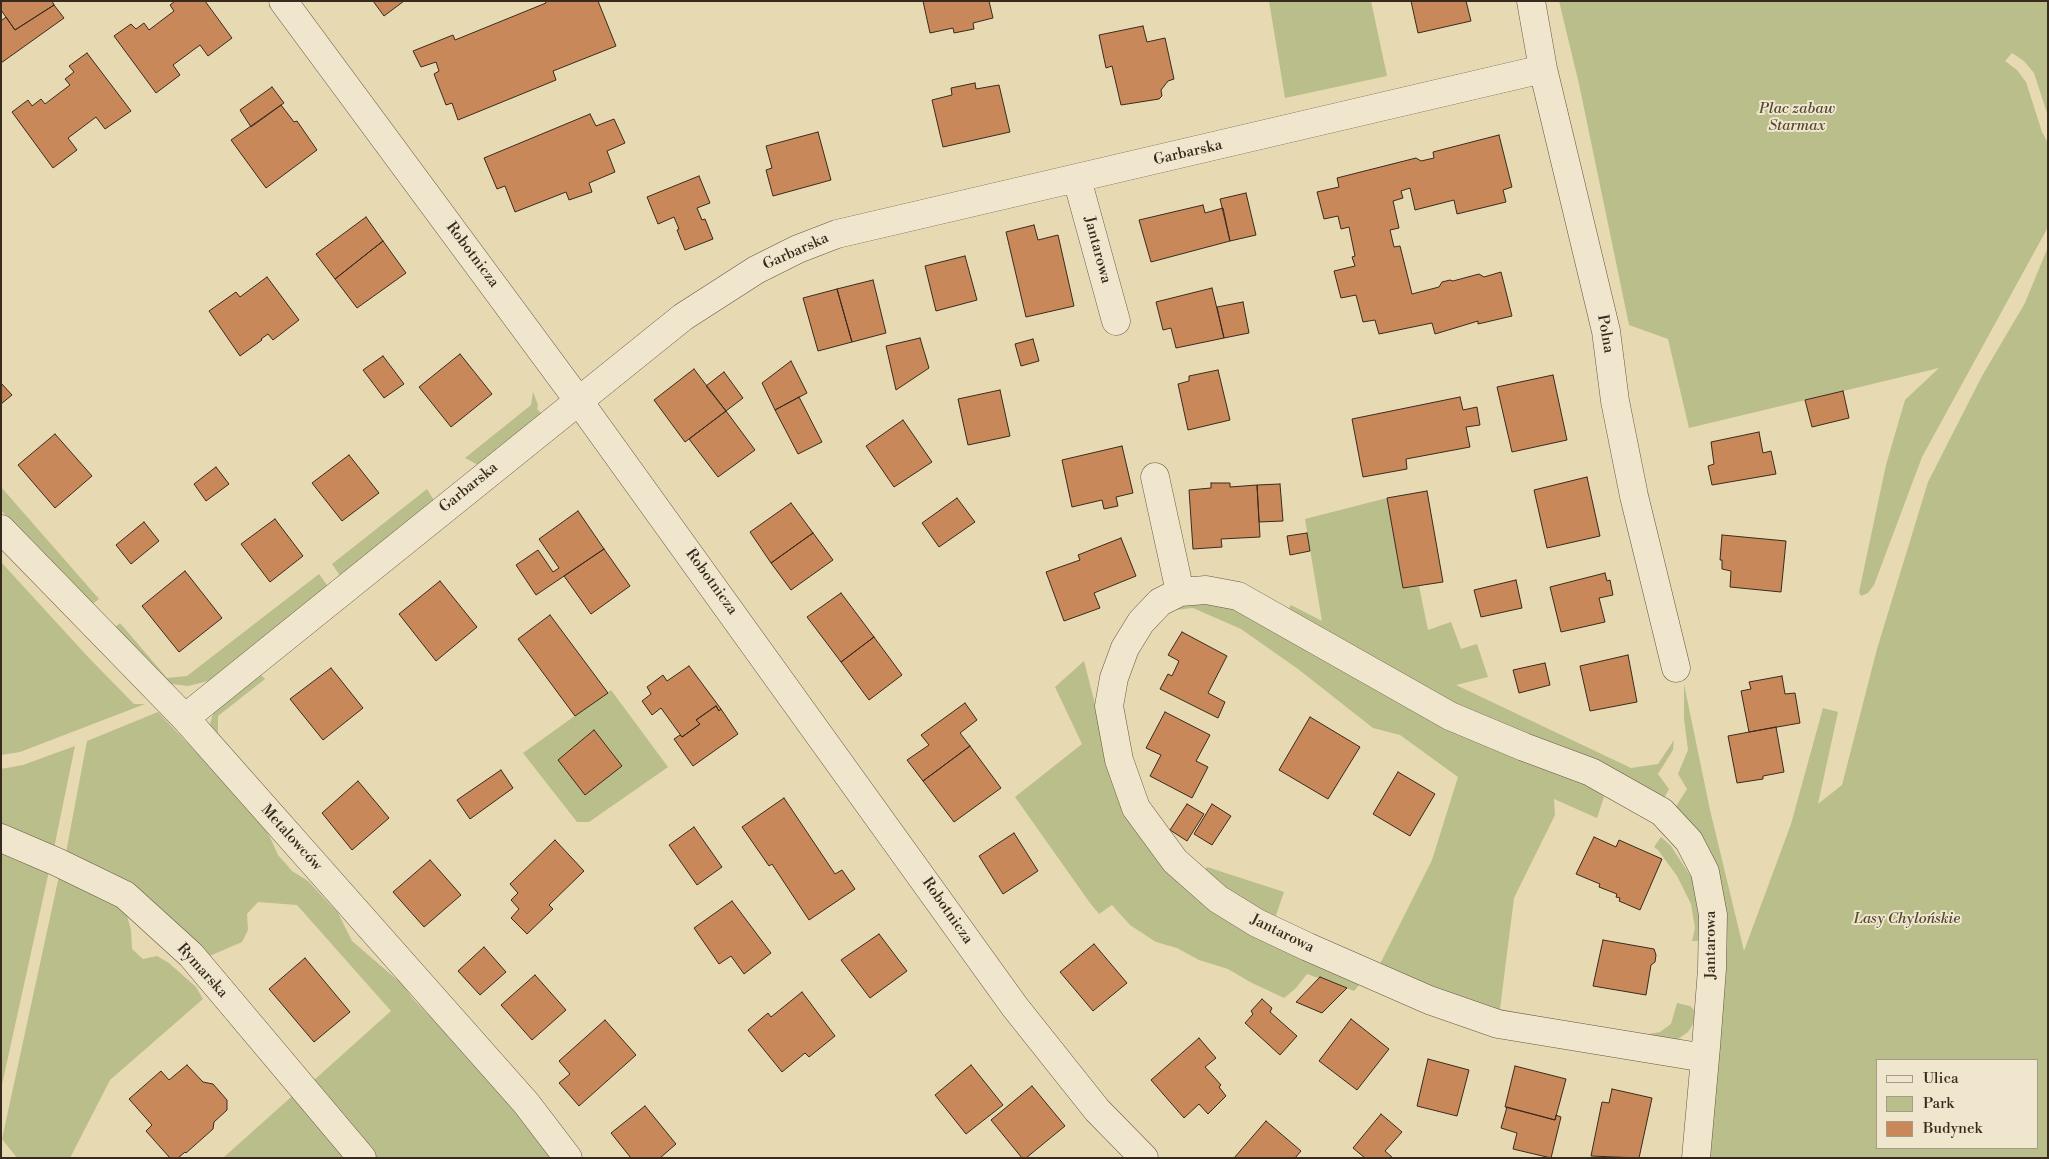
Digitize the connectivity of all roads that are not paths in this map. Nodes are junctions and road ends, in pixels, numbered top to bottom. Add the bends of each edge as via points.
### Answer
1 (283, 1) edge
2 (1531, 1) edge
3 (1544, 69) junction
4 (1077, 179) junction
5 (1116, 321) dead end
6 (578, 400) junction
7 (1155, 477) dead end
8 (3, 533) edge
9 (1180, 592) junction
10 (1676, 668) dead end
11 (185, 718) junction
12 (1, 838) edge
13 (1705, 1058) junction
14 (362, 1158) edge
15 (568, 1158) edge
16 (1144, 1158) edge
17 (1696, 1158) edge

1 - 6 street, Robotnicza
2 - 3 street, Polna
3 - 4 street, Garbarska
3 - 10 street, Polna via 1606,332 1615,401 1634,496
4 - 5 street, Jantarowa
4 - 6 street, Garbarska via 837,234 798,249 756,270 682,317
6 - 11 street, Garbarska
6 - 16 street, Robotnicza via 1015,1007 1097,1110
7 - 9 street
8 - 11 street, Metalowców
9 - 13 street, Jantarowa via 1206,590 1238,596 1450,716 1591,772 1662,812 1689,841 1705,872 1713,915
9 - 13 street, Jantarowa via 1160,602 1141,622 1124,648 1109,706 1119,760 1136,808 1175,861 1218,899 1257,923 1430,1000 1498,1024
11 - 15 street, Metalowców via 526,1103
12 - 14 street, Rymarska via 125,895 190,955
13 - 17 street, Jantarowa

